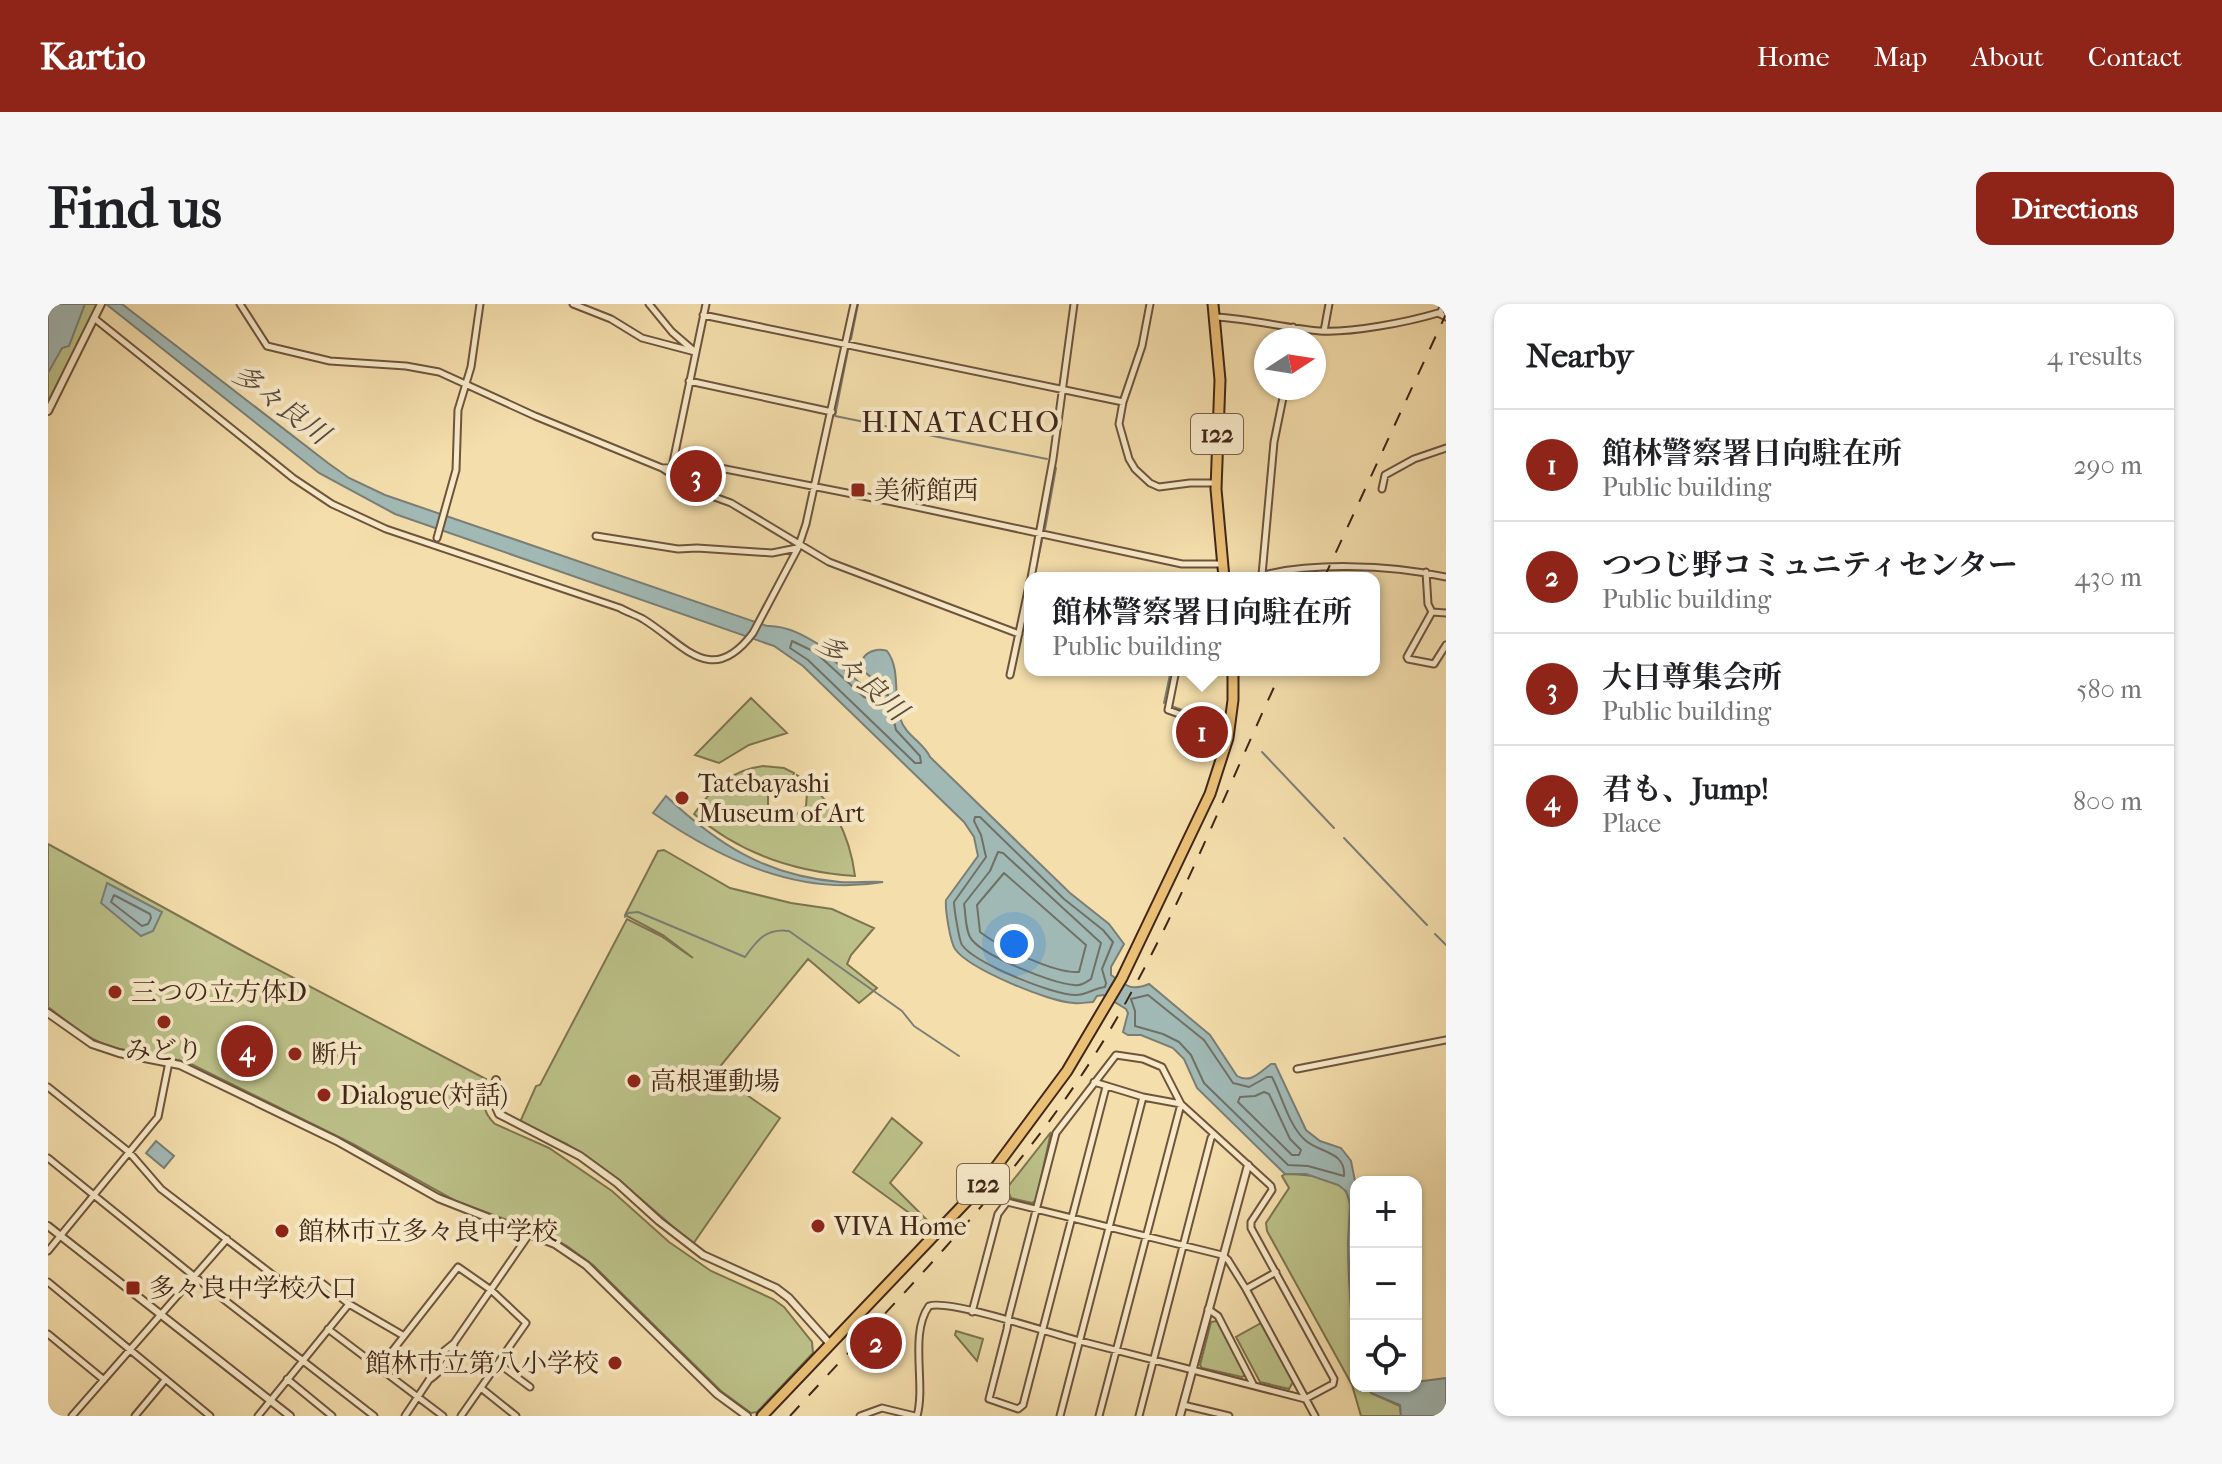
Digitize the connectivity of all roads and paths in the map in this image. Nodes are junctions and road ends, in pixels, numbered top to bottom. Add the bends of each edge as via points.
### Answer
1 (240, 304) edge
2 (480, 304) edge
3 (573, 304) edge
4 (649, 304) edge
5 (706, 304) edge
6 (854, 304) edge
7 (1074, 304) edge
8 (1150, 304) edge
9 (1213, 304) edge
10 (1329, 304) edge
11 (1445, 304) edge
12 (100, 306) edge
13 (703, 315) junction
14 (1443, 315) edge
15 (1214, 317) junction
16 (94, 318) junction
17 (1293, 327) joint
18 (1301, 328) edge
19 (1325, 328) edge
20 (1326, 331) edge
21 (845, 344) junction
22 (695, 352) junction
23 (689, 381) junction
24 (465, 384) junction
25 (1063, 389) junction
26 (1283, 400) edge
27 (1123, 402) junction
28 (48, 411) edge
29 (832, 412) junction
30 (1446, 448) edge
31 (672, 467) junction
32 (662, 468) junction
33 (1215, 483) junction
34 (816, 487) junction
35 (1382, 489) dead end
36 (1040, 535) junction
37 (596, 536) dead end
38 (437, 538) dead end
39 (799, 546) junction
40 (1222, 564) junction
41 (1032, 572) edge
42 (1223, 572) edge
43 (1262, 572) edge
44 (1300, 572) edge
45 (1426, 572) junction
46 (1446, 577) edge
47 (1024, 609) edge
48 (1432, 612) junction
49 (1446, 613) edge
50 (1019, 634) junction
51 (1446, 645) edge
52 (1010, 675) dead end
53 (1175, 676) edge
54 (1233, 676) edge
55 (1229, 732) junction
56 (48, 1013) edge
57 (1446, 1040) edge
58 (169, 1061) junction
59 (1297, 1069) dead end
60 (496, 1080) dead end
61 (1094, 1082) junction
62 (48, 1087) edge
63 (1106, 1087) junction
64 (1143, 1097) junction
65 (1181, 1104) junction
66 (1214, 1134) junction
67 (129, 1152) junction
68 (48, 1158) edge
69 (1248, 1165) junction
70 (93, 1195) junction
71 (1037, 1207) junction
72 (1072, 1216) junction
73 (48, 1226) edge
74 (1109, 1226) junction
75 (530, 1233) junction
76 (61, 1236) junction
77 (1146, 1236) junction
78 (227, 1239) junction
79 (1183, 1246) junction
80 (48, 1251) edge
81 (1222, 1255) junction
82 (1276, 1272) junction
83 (195, 1277) junction
84 (48, 1282) edge
85 (1246, 1289) junction
86 (491, 1290) junction
87 (349, 1304) junction
88 (1208, 1309) junction
89 (972, 1312) junction
90 (161, 1315) junction
91 (1008, 1322) junction
92 (328, 1329) junction
93 (1043, 1331) junction
94 (48, 1334) edge
95 (404, 1336) junction
96 (1080, 1341) junction
97 (831, 1345) junction
98 (1116, 1349) junction
99 (130, 1350) junction
100 (303, 1360) junction
101 (1154, 1360) junction
102 (498, 1363) junction
103 (379, 1368) junction
104 (1192, 1370) junction
105 (165, 1379) junction
106 (287, 1379) junction
107 (104, 1380) junction
108 (1253, 1385) junction
109 (530, 1387) dead end
110 (481, 1388) junction
111 (417, 1397) junction
112 (1305, 1399) junction
113 (270, 1400) junction
114 (1183, 1405) junction
115 (72, 1416) edge
116 (135, 1416) edge
117 (210, 1416) edge
118 (258, 1416) edge
119 (290, 1416) edge
120 (332, 1416) edge
121 (374, 1416) edge
122 (405, 1416) edge
123 (443, 1416) edge
124 (461, 1416) edge
125 (516, 1416) edge
126 (747, 1416) edge
127 (762, 1416) edge
128 (860, 1416) edge
129 (916, 1416) edge
130 (1060, 1416) edge
131 (1099, 1416) edge
132 (1139, 1416) edge
133 (1180, 1416) edge
134 (1229, 1416) edge
135 (1315, 1416) edge

1 - 24 street via 267,346 277,350 330,361 422,368
2 - 24 street
3 - 22 street via 642,338
4 - 22 street
5 - 13 street
6 - 21 street
7 - 25 street
8 - 27 street
9 - 15 highway, 122
10 - 19 street
11 - 14 street
12 - 16 street
13 - 21 street
13 - 22 street
14 - 20 street
15 - 17 street
15 - 33 highway, 122 via 1220,380
16 - 28 street
16 - 39 street via 293,478 344,510 620,608 703,659 726,658 745,644
17 - 18 street
21 - 25 street
21 - 29 street
22 - 23 street
23 - 29 street
23 - 31 street
24 - 32 street
24 - 38 street via 458,410 456,470
25 - 27 street
25 - 36 street
26 - 43 street
27 - 33 street via 1120,433 1135,469 1150,483
29 - 34 street
30 - 35 street via 1385,475
31 - 32 street
31 - 34 street via 705,465
32 - 39 street
33 - 40 highway, 122
34 - 36 street
34 - 39 street
36 - 40 street via 1191,565
36 - 41 street
37 - 39 street via 678,549 772,553
39 - 50 street via 852,572
40 - 42 highway, 122
44 - 45 street
45 - 46 street
45 - 48 street
47 - 50 street
48 - 49 street
48 - 51 street via 1408,659 1434,664
50 - 52 street
53 - 55 street via 1168,710
54 - 55 highway, 122
55 - 97 highway, 122 via 1209,797 1122,978 1067,1071 989,1177
56 - 58 street via 92,1044
57 - 59 street
58 - 67 street via 158,1117
58 - 75 street via 348,1147 438,1198
60 - 97 street via 491,1096 499,1114 580,1156 703,1255 776,1288
61 - 63 street
61 - 65 street via 1113,1056 1143,1059 1165,1070
61 - 71 street via 1056,1133
62 - 67 street
63 - 64 street
63 - 72 street
64 - 65 street
64 - 74 street
65 - 66 street
65 - 77 street
66 - 69 street
66 - 79 street
67 - 70 street
67 - 78 street via 161,1189
68 - 70 street
69 - 81 street
69 - 82 street via 1271,1186 1251,1228
70 - 76 street
70 - 83 street
71 - 72 street
71 - 89 street via 1009,1201 1002,1206
71 - 91 street
72 - 74 street
72 - 93 street
73 - 76 street
74 - 77 street
74 - 96 street
75 - 86 street
75 - 126 street via 586,1265 717,1394
76 - 80 street
76 - 90 street
77 - 79 street
77 - 98 street
78 - 83 street
78 - 87 street via 299,1295 322,1283
79 - 81 street
79 - 101 street
81 - 85 street
81 - 88 street
82 - 85 street
82 - 112 street via 1334,1379
83 - 90 street
83 - 100 street
84 - 99 street
85 - 112 street
86 - 95 street via 458,1267
86 - 102 street via 526,1323
86 - 111 street via 454,1343 443,1370
87 - 92 street
87 - 95 street
88 - 104 street
88 - 108 street via 1218,1316
89 - 91 street
89 - 129 street via 938,1304 927,1309
90 - 99 street
90 - 113 street
91 - 93 street
91 - 93 street via 989,1397 993,1402 1022,1408
92 - 100 street
92 - 103 street
93 - 96 street
94 - 107 street
95 - 103 street
96 - 98 street
96 - 130 street
97 - 127 highway, 122
98 - 101 street
98 - 131 street
99 - 105 street
99 - 107 street
100 - 106 street
100 - 121 street
101 - 104 street
101 - 132 street
102 - 109 street
102 - 110 street
103 - 111 street
104 - 108 street
104 - 114 street
105 - 116 street
105 - 117 street
106 - 113 street
106 - 120 street
107 - 115 street
108 - 112 street
110 - 124 street
110 - 125 street
111 - 122 street
111 - 123 street
112 - 135 street
113 - 118 street
113 - 119 street
114 - 133 street
114 - 134 street
128 - 129 street via 891,1408

